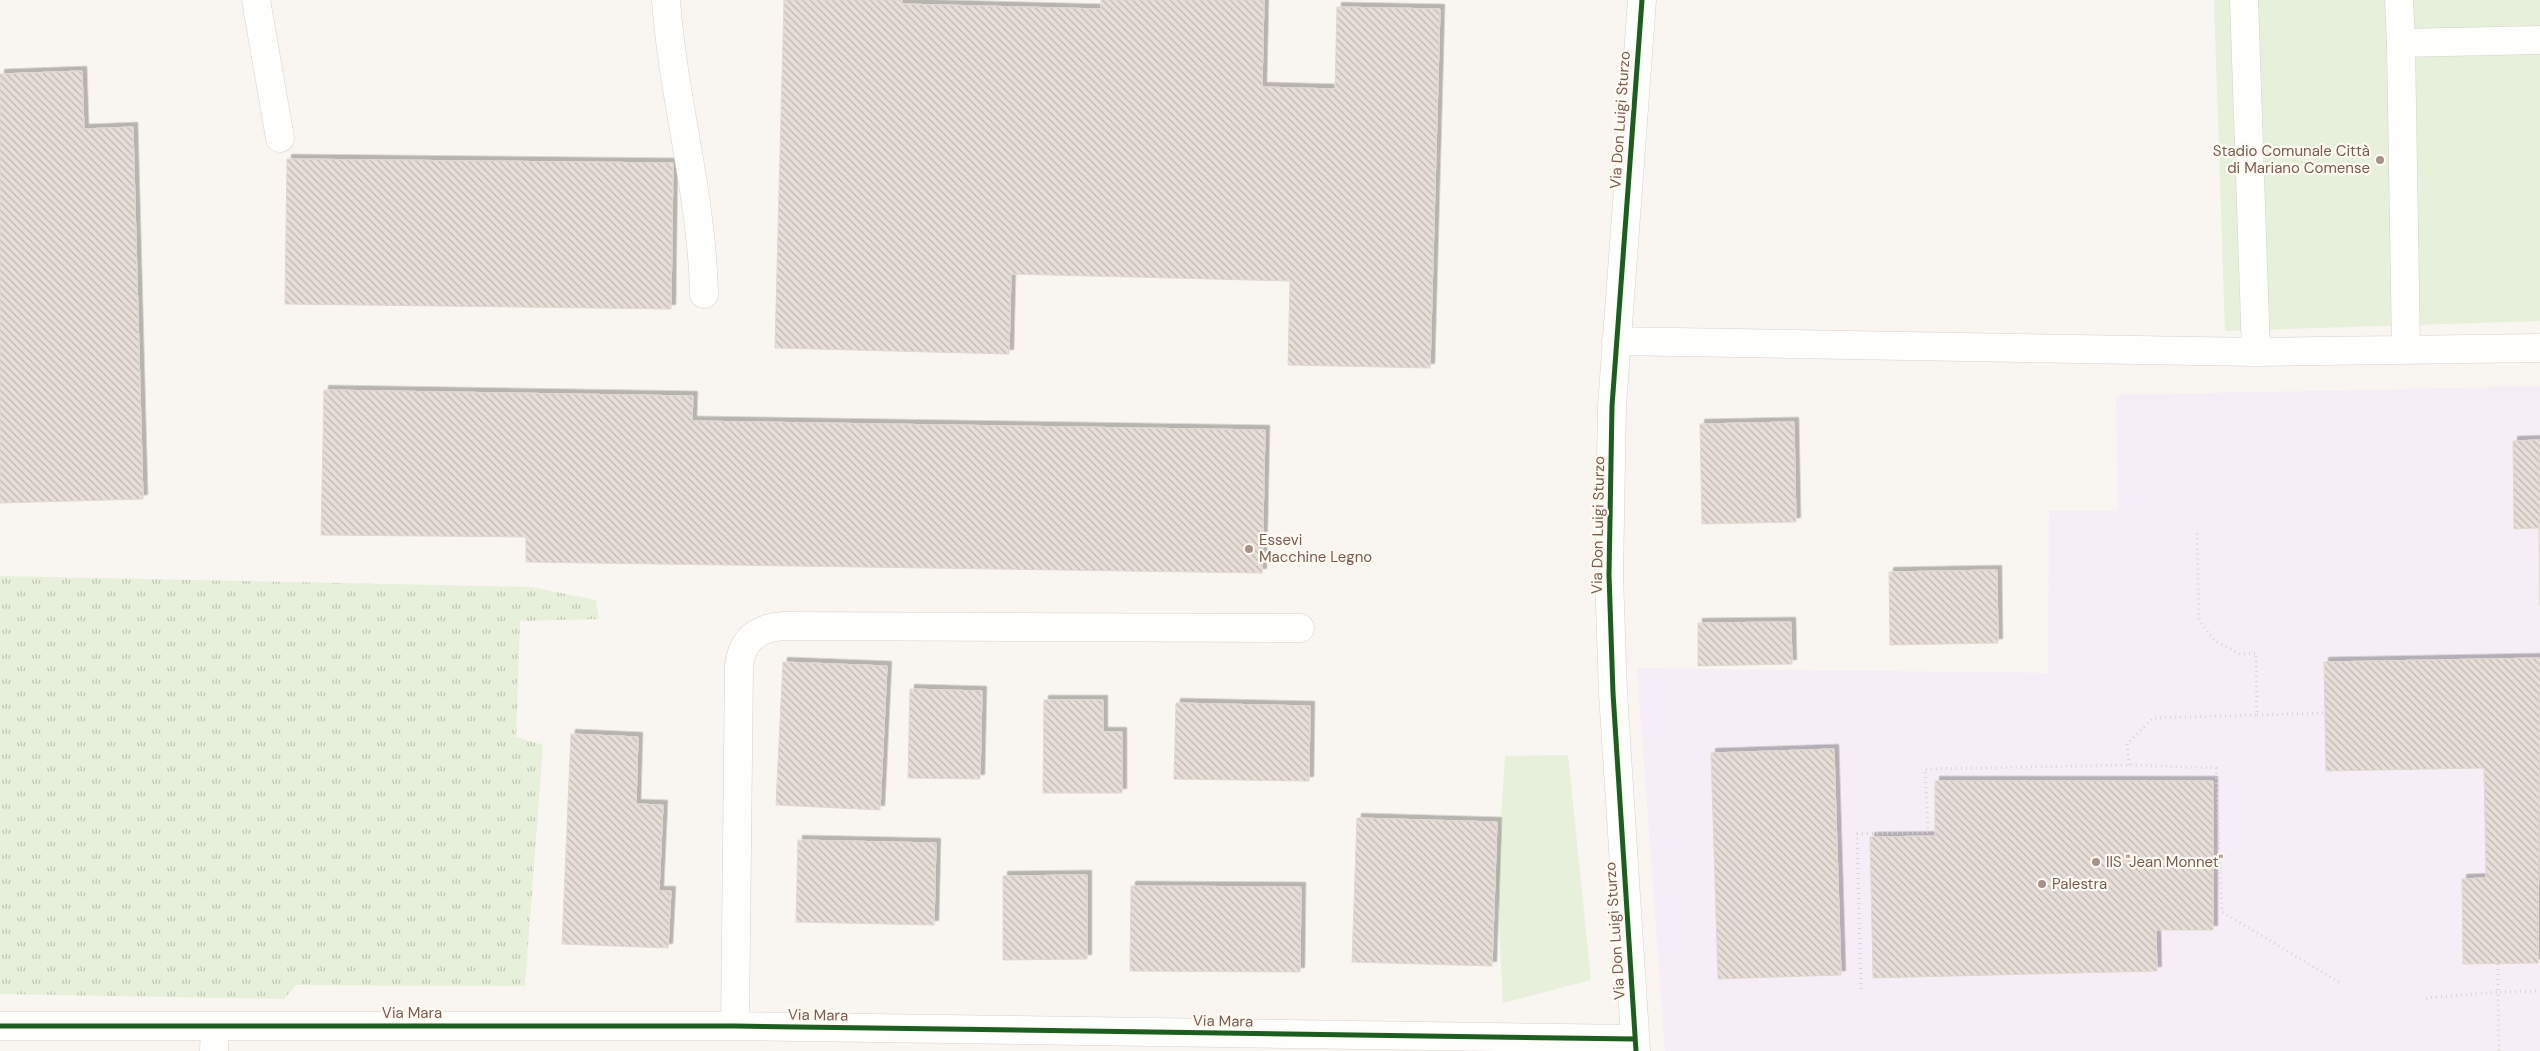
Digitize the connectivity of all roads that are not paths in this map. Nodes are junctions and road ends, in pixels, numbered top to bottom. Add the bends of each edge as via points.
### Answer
1 (256, 0) edge
2 (666, 0) edge
3 (1642, 0) edge
4 (2244, 0) edge
5 (2400, 0) edge
6 (2540, 40) edge
7 (2400, 43) junction
8 (280, 138) dead end
9 (704, 294) dead end
10 (1616, 341) junction
11 (2540, 348) edge
12 (2406, 350) junction
13 (2256, 352) junction
14 (1300, 628) dead end
15 (0, 1026) edge
16 (735, 1026) junction
17 (215, 1038) edge
18 (1635, 1045) edge

1 - 8 street
2 - 9 street via 703,249
3 - 10 street, Via Don Luigi Sturzo
4 - 13 street
5 - 7 street
6 - 7 street
7 - 12 street
10 - 13 street
10 - 18 street, Via Don Luigi Sturzo via 1609,618
11 - 12 street
12 - 13 street
14 - 16 street via 783,626 752,636 745,643 739,666
15 - 17 street, Via Mara
16 - 17 street, Via Mara
16 - 18 street, Via Mara

